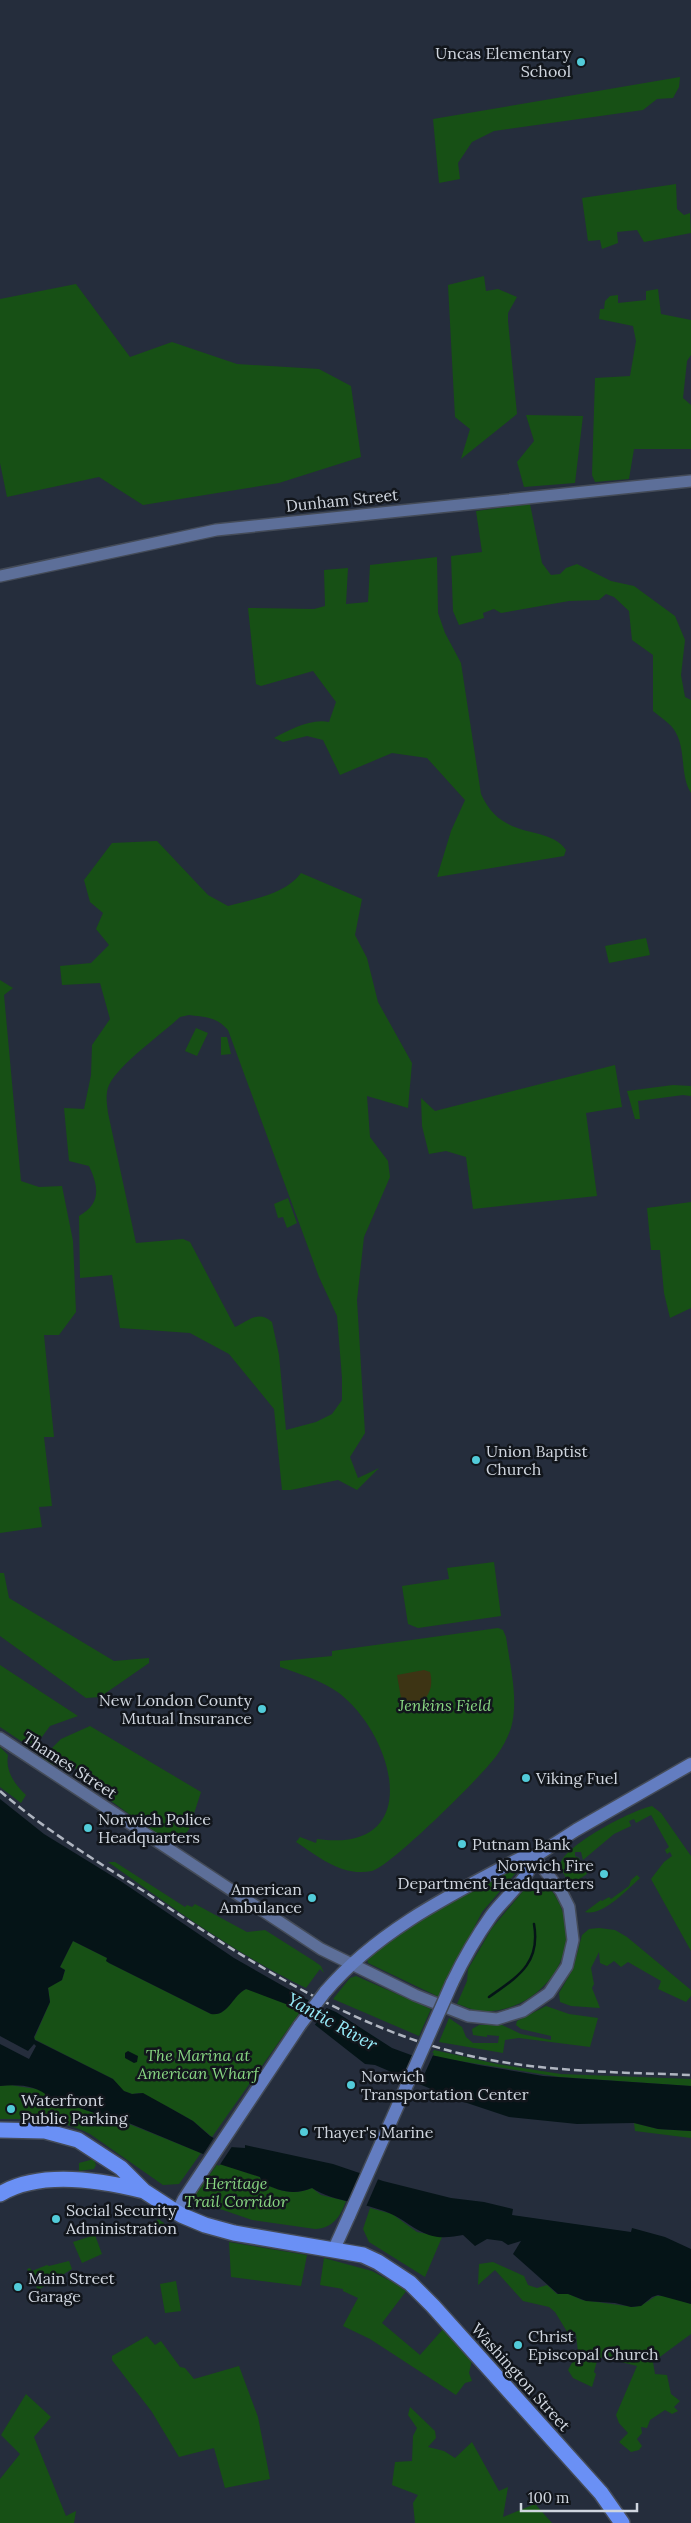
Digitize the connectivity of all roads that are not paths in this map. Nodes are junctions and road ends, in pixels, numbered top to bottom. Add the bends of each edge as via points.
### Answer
1 (691, 481) edge
2 (0, 576) edge
3 (0, 1738) edge
4 (691, 1764) edge
5 (534, 1857) junction
6 (350, 1965) junction
7 (0, 2130) edge
8 (106, 2157) junction
9 (97, 2181) junction
10 (144, 2192) junction
11 (0, 2194) edge
12 (178, 2213) junction
13 (334, 2249) junction
14 (622, 2523) edge

1 - 2 main road, Dunham Street via 224,529
3 - 6 main road, Thames Street via 315,1946
4 - 5 main road
5 - 6 main road via 518,1859 425,1911 383,1938
5 - 6 main road, Thames Street via 565,1898 574,1936 564,1973 552,1990 535,2005 500,2018 468,2016
5 - 13 main road, bridge via 530,1871 482,1930 452,1983
6 - 12 main road, bridge via 300,2025 184,2199
7 - 8 highway via 62,2134 83,2142
8 - 9 highway
8 - 10 highway
9 - 10 highway
9 - 11 highway via 31,2182
10 - 12 highway, Washington Street
12 - 13 highway, Washington Street via 197,2223 227,2231
13 - 14 highway, Washington Street via 363,2255 412,2284 601,2493

